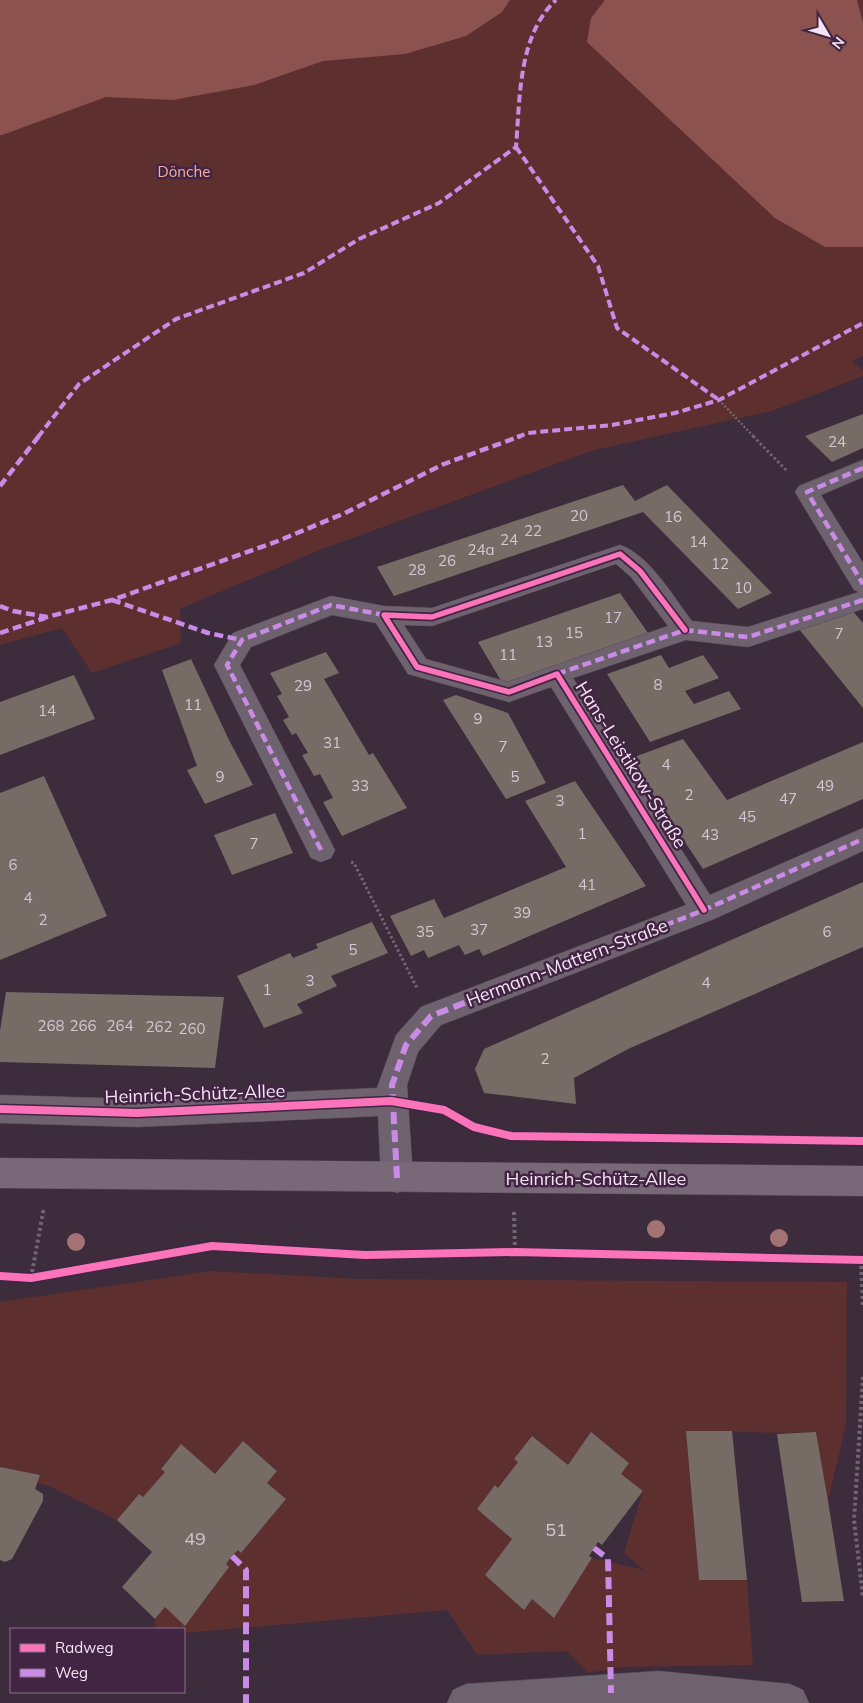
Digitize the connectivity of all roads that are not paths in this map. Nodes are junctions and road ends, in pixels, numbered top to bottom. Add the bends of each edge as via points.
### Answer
1 (863, 468) edge
2 (863, 584) edge
3 (863, 600) edge
4 (384, 615) junction
5 (685, 630) junction
6 (557, 674) junction
7 (863, 839) edge
8 (321, 850) dead end
9 (704, 910) junction
10 (391, 1101) junction
11 (0, 1109) edge
12 (0, 1174) edge
13 (397, 1178) junction
14 (863, 1180) edge
15 (466, 1703) edge
16 (790, 1703) edge

1 - 2 street via 807,492
3 - 5 street, Hans-Leistikow-Straße via 748,637
4 - 5 street via 432,617 620,554 640,571
4 - 6 street, Hans-Leistikow-Straße via 418,667 509,692
4 - 8 street via 331,605 242,640 227,665
5 - 6 street, Hans-Leistikow-Straße
6 - 9 street, Hans-Leistikow-Straße
7 - 9 street, Hermann-Mattern-Straße
9 - 10 street, Hermann-Mattern-Straße via 431,1016 406,1044 392,1085
10 - 11 street, Heinrich-Schütz-Allee via 137,1114
10 - 13 street, Hermann-Mattern-Straße
12 - 13 main road, Heinrich-Schütz-Allee
13 - 14 main road, Heinrich-Schütz-Allee
15 - 16 street via 659,1689

